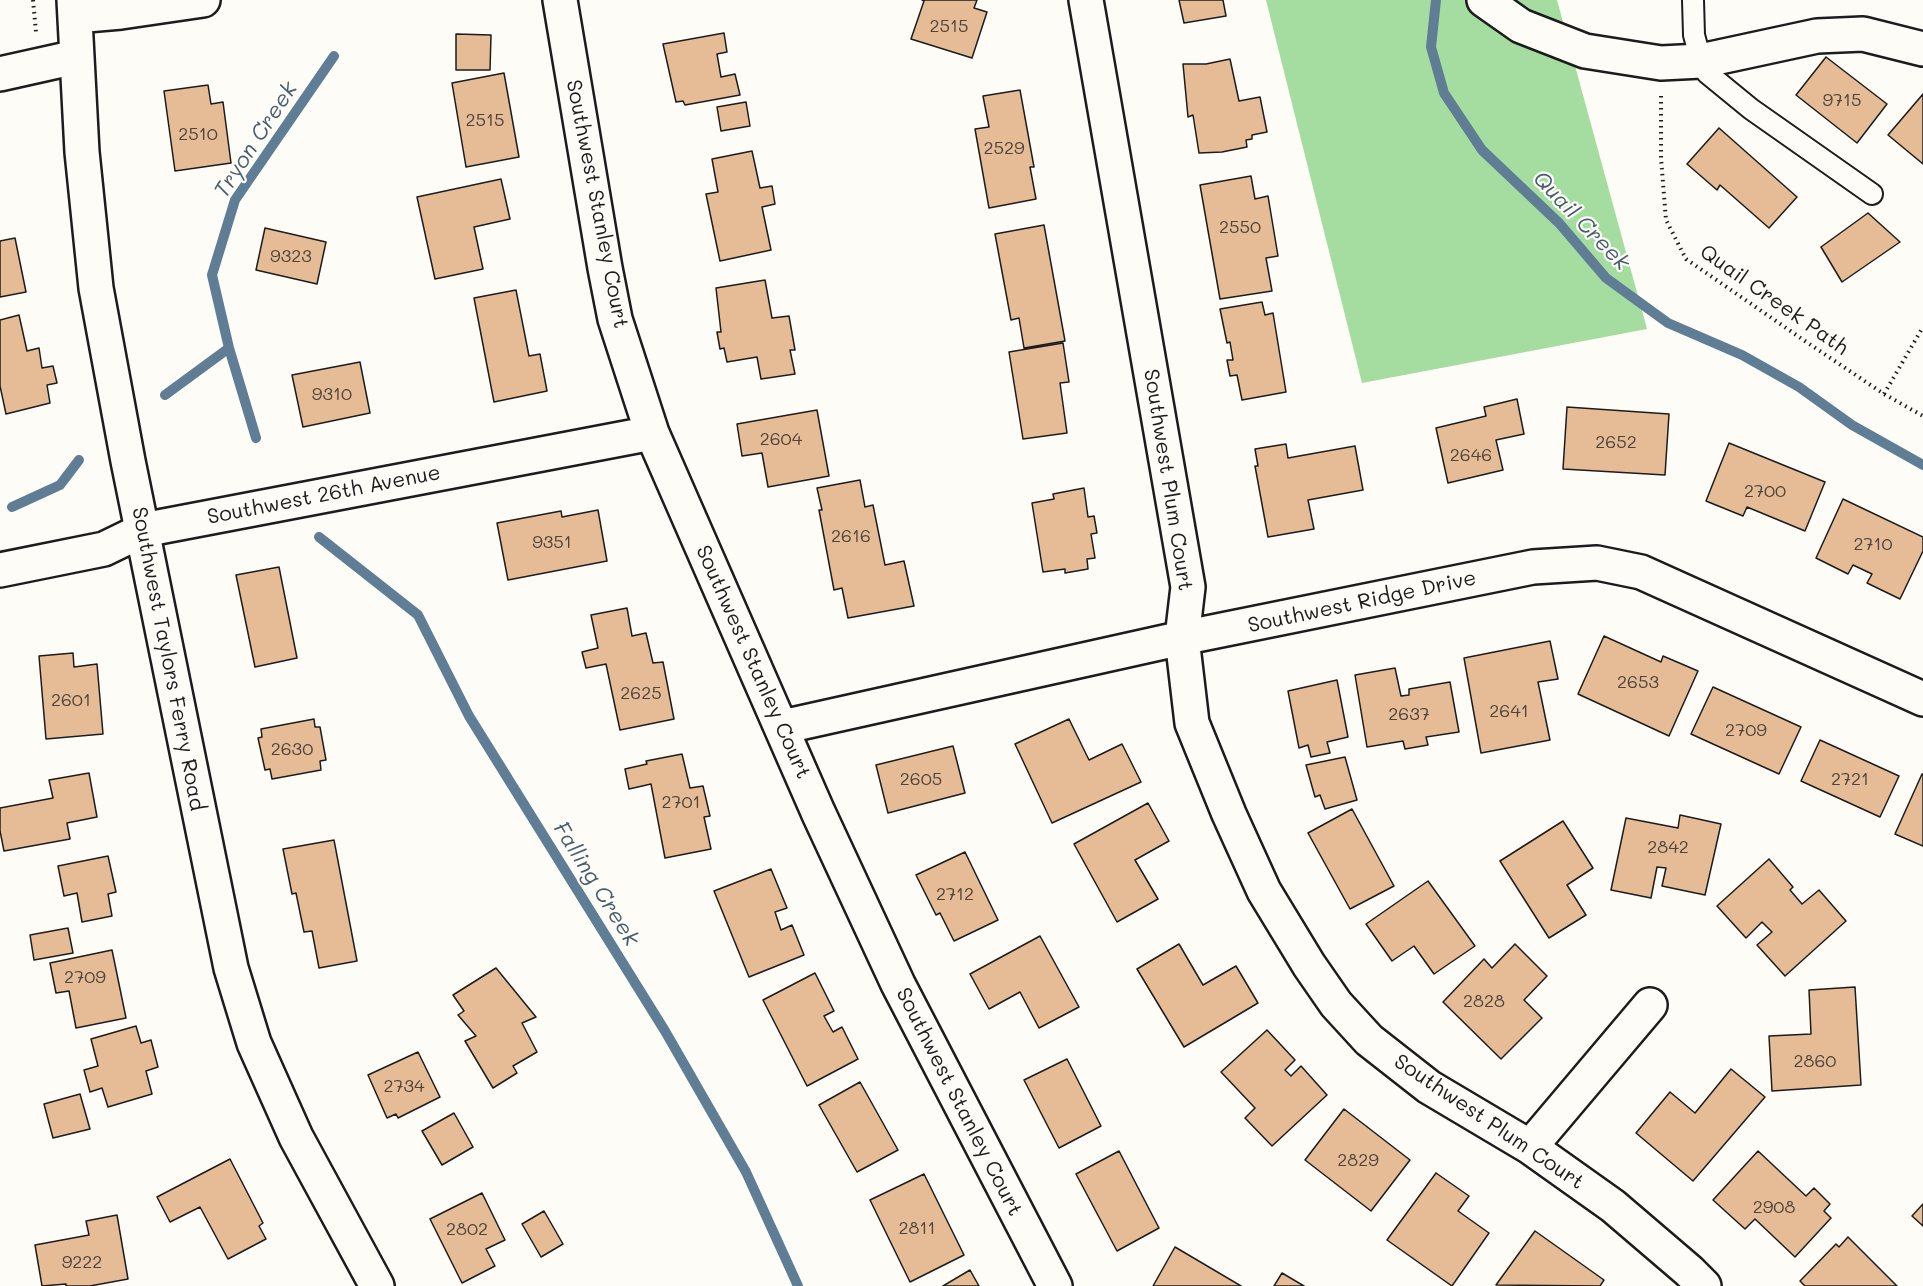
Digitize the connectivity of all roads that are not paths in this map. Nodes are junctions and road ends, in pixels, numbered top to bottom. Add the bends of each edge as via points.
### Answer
1 (203, 0) edge
2 (560, 0) edge
3 (1086, 0) edge
4 (1484, 0) edge
5 (1693, 0) edge
6 (74, 8) edge
7 (1923, 49) edge
8 (76, 57) junction
9 (1701, 61) junction
10 (0, 74) edge
11 (1872, 194) dead end
12 (652, 433) junction
13 (143, 530) junction
14 (0, 570) edge
15 (1182, 638) junction
16 (1923, 699) edge
17 (782, 727) junction
18 (1650, 1005) dead end
19 (1530, 1147) junction
20 (376, 1286) edge
21 (1055, 1286) edge
22 (1704, 1286) edge

1 - 6 street via 155,8
2 - 12 street, Southwest Stanley Court via 604,268 615,319
3 - 15 street, Southwest Plum Court via 1188,587
4 - 9 street via 1521,26 1585,51 1661,63
5 - 9 lane via 1694,35
6 - 8 street, Southwest Taylors Ferry Road
7 - 9 street via 1863,34 1816,36
8 - 10 street
8 - 13 street, Southwest Taylors Ferry Road via 96,288
9 - 11 lane via 1707,73 1751,109
12 - 13 street, Southwest 26th Avenue
12 - 17 street, Southwest Stanley Court
13 - 14 street, Southwest 26th Avenue via 104,549
13 - 20 street, Southwest Taylors Ferry Road via 231,968 242,1006 254,1043 296,1137
15 - 16 street, Southwest Ridge Drive via 1533,567 1597,563 1641,572
15 - 17 street, Southwest Ridge Drive
15 - 19 street, Southwest Plum Court via 1192,723 1264,891 1309,965 1336,1004 1370,1040 1429,1087
17 - 21 street, Southwest Stanley Court via 898,984
18 - 19 street
19 - 22 street, Southwest Plum Court via 1613,1206

